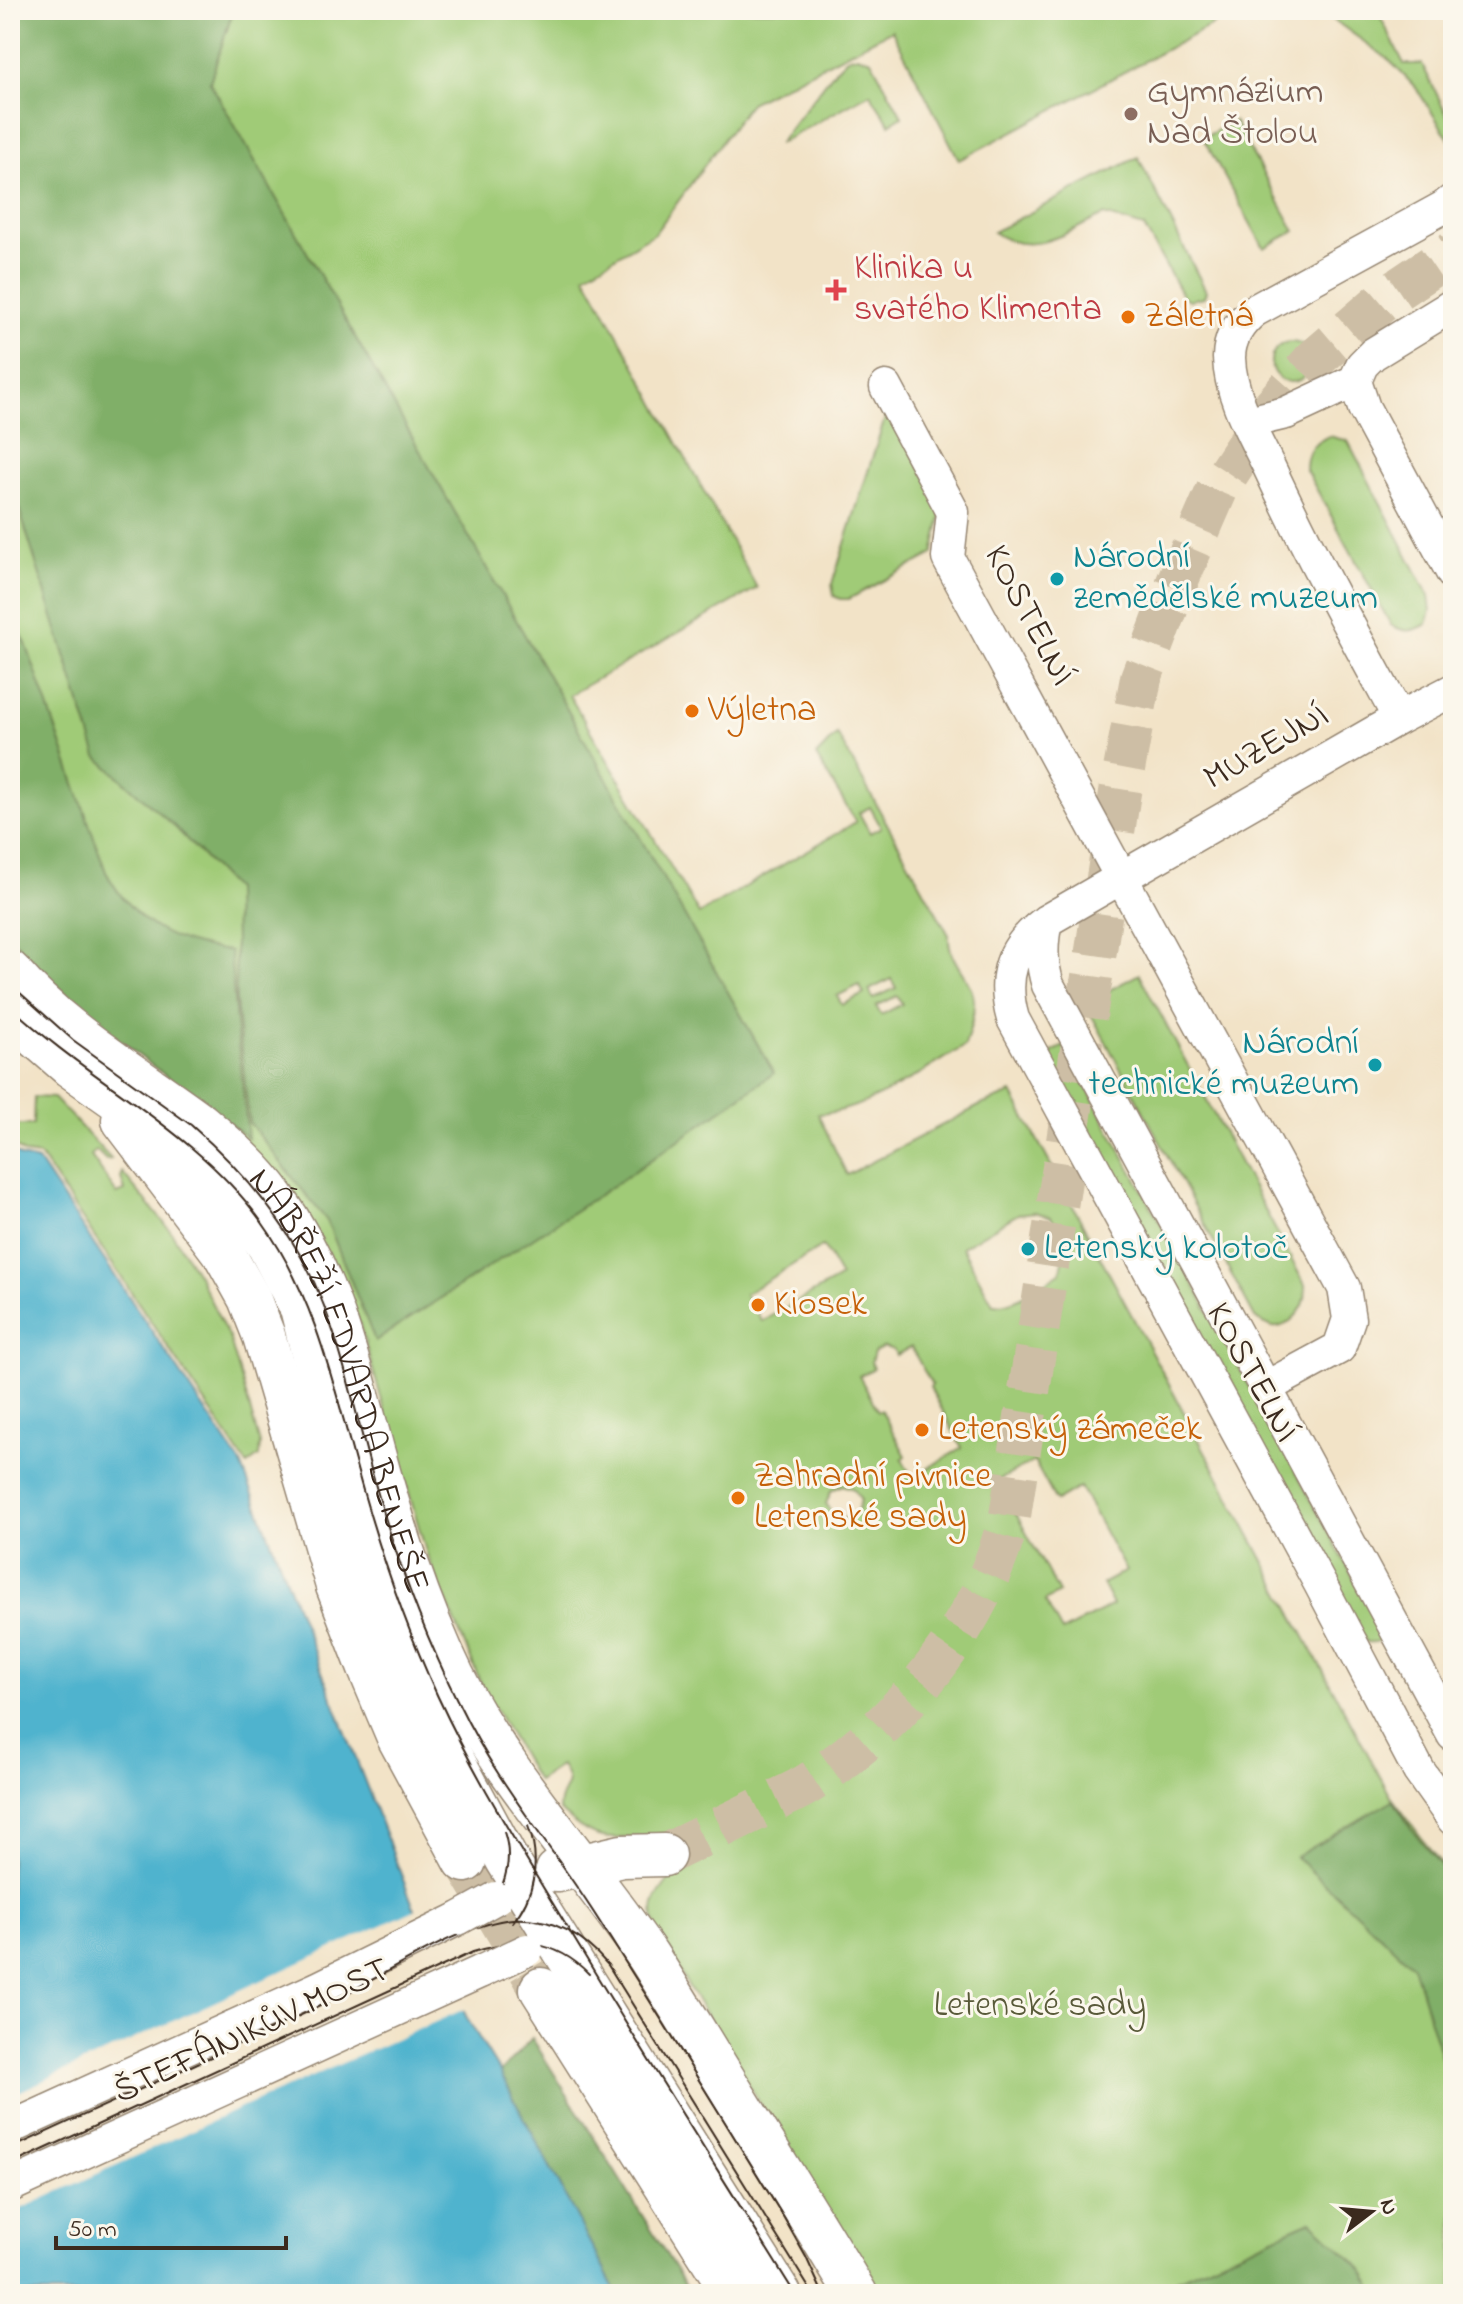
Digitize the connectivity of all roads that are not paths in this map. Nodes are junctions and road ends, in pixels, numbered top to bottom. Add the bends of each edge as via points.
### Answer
1 (1450, 209) edge
2 (1453, 305) edge
3 (1355, 381) junction
4 (886, 387) dead end
5 (1248, 422) junction
6 (1453, 574) edge
7 (1453, 690) edge
8 (1399, 718) junction
9 (1122, 878) junction
10 (1046, 921) junction
11 (10, 972) edge
12 (10, 1014) edge
13 (98, 1087) junction
14 (1265, 1388) junction
15 (1444, 1696) edge
16 (1391, 1715) junction
17 (1453, 1735) edge
18 (1453, 1819) edge
19 (465, 1861) tunnel mouth
20 (581, 1865) junction
21 (510, 1891) junction
22 (610, 1904) junction
23 (541, 1944) junction
24 (541, 1989) tunnel mouth
25 (10, 2128) edge
26 (10, 2186) edge
27 (734, 2294) edge
28 (780, 2294) edge
29 (856, 2294) edge

1 - 5 street via 1245,318 1232,338 1229,359
2 - 3 street via 1373,354
3 - 5 street via 1286,413
3 - 6 street via 1364,408
4 - 9 street, KOSTELNÍ via 953,512 948,558
5 - 8 street via 1301,536
7 - 8 street, MUZEJNÍ
8 - 9 street, MUZEJNÍ
9 - 10 street, KOSTELNÍ
9 - 14 street, KOSTELNÍ via 1344,1288 1349,1319 1339,1348
10 - 14 street, KOSTELNÍ via 1041,960 1048,985
10 - 16 street, KOSTELNÍ via 1023,942 1009,971 1013,1019
11 - 20 main road, NÁBŘEŽÍ EDVARDA BENEŠE via 62,1022 217,1138 272,1195 292,1225 333,1308 392,1516 448,1664 484,1729
12 - 13 main road, NÁBŘEŽÍ EDVARDA BENEŠE
13 - 19 main road via 225,1255 249,1298 337,1586 398,1737
13 - 21 main road, NÁBŘEŽÍ EDVARDA BENEŠE via 211,1174 268,1245 291,1287 301,1308 352,1512 391,1627 432,1721 487,1824
14 - 15 street, KOSTELNÍ
15 - 16 street
15 - 17 street, KOSTELNÍ
16 - 18 street, KOSTELNÍ via 1419,1771
20 - 21 main road
20 - 22 main road, NÁBŘEŽÍ EDVARDA BENEŠE
20 - 22 main road via 622,1856 664,1855
21 - 23 main road, NÁBŘEŽÍ EDVARDA BENEŠE
21 - 25 street, ŠTEFÁNIKŮV MOST, bridge via 318,1988
22 - 23 main road
22 - 29 main road, NÁBŘEŽÍ EDVARDA BENEŠE
23 - 26 street, ŠTEFÁNIKŮV MOST, bridge
23 - 28 main road, NÁBŘEŽÍ EDVARDA BENEŠE
24 - 27 main road

